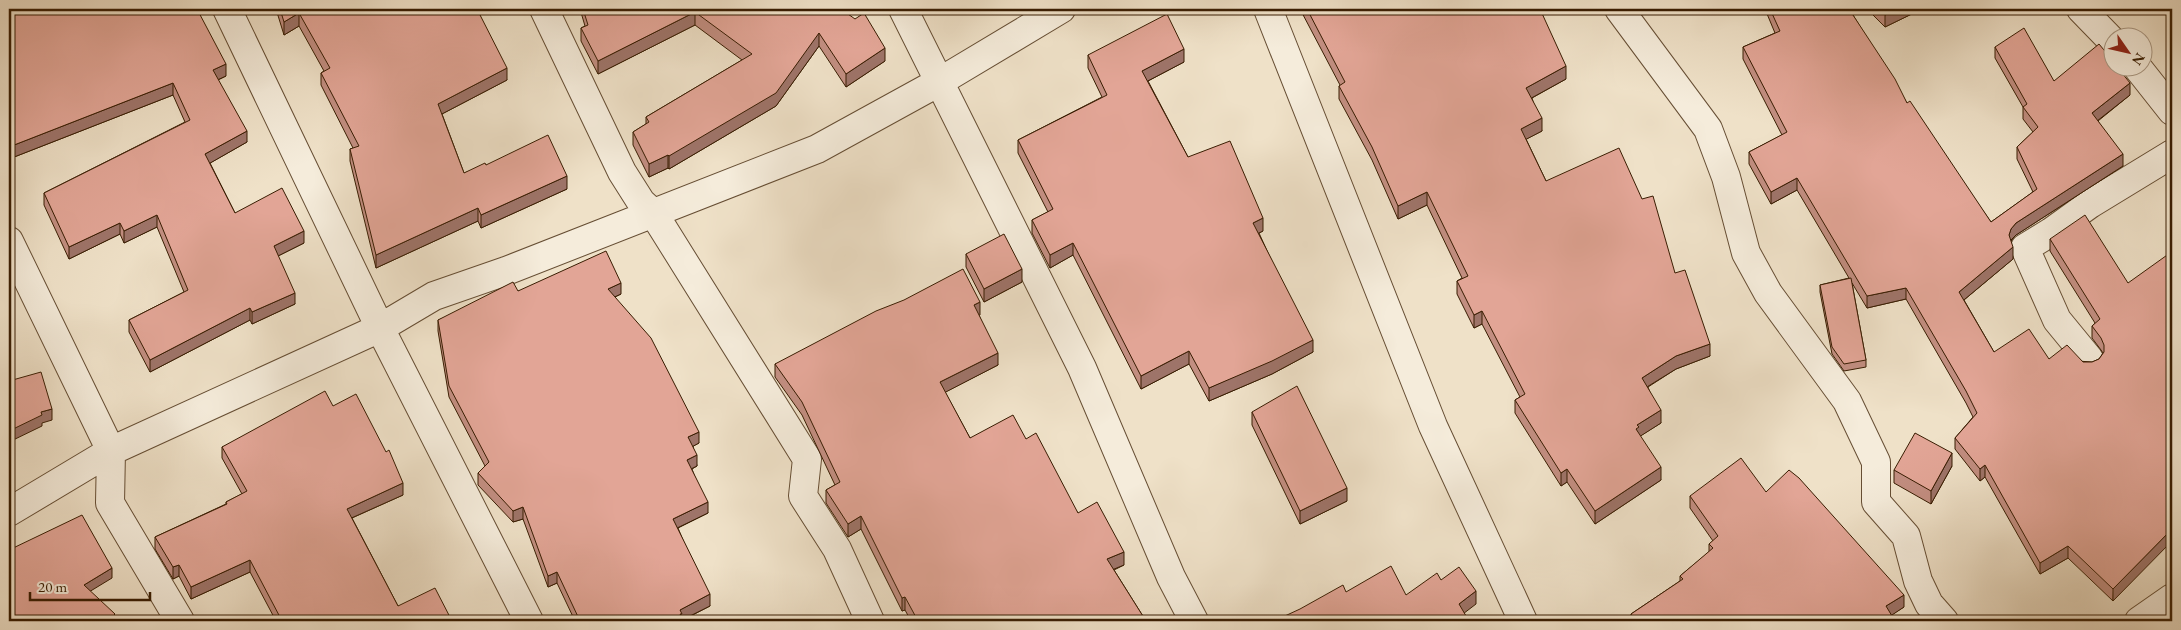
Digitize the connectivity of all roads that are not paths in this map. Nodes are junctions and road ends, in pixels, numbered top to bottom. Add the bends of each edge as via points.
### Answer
1 (227, 9) edge
2 (544, 9) edge
3 (903, 9) edge
4 (1061, 9) edge
5 (1268, 9) edge
6 (1620, 9) edge
7 (2081, 9) edge
8 (2104, 33) edge
9 (2146, 78) edge
10 (939, 82) junction
11 (2172, 111) edge
12 (2172, 154) edge
13 (654, 214) junction
14 (9, 241) edge
15 (380, 328) junction
16 (2089, 358) dead end
17 (111, 451) junction
18 (9, 512) edge
19 (2172, 598) edge
20 (180, 621) edge
21 (529, 621) edge
22 (870, 621) edge
23 (1194, 621) edge
24 (1523, 621) edge
25 (1944, 621) edge
26 (2139, 621) edge

1 - 15 street
2 - 13 street via 622,172 641,202
3 - 10 street
4 - 10 street
5 - 24 street via 1433,426
6 - 25 street via 1708,129 1726,177 1746,253 1768,293 1847,401 1876,462 1876,502 1906,536 1918,581 1929,604
7 - 8 street
9 - 11 street
10 - 13 street via 817,149
10 - 23 street via 1082,368 1171,577
12 - 16 street via 2025,248 2057,320
13 - 15 street via 434,296
13 - 22 street via 807,458 803,496 837,550
14 - 17 street
15 - 17 street
15 - 21 street
17 - 18 street
17 - 20 street via 110,503
19 - 26 street

